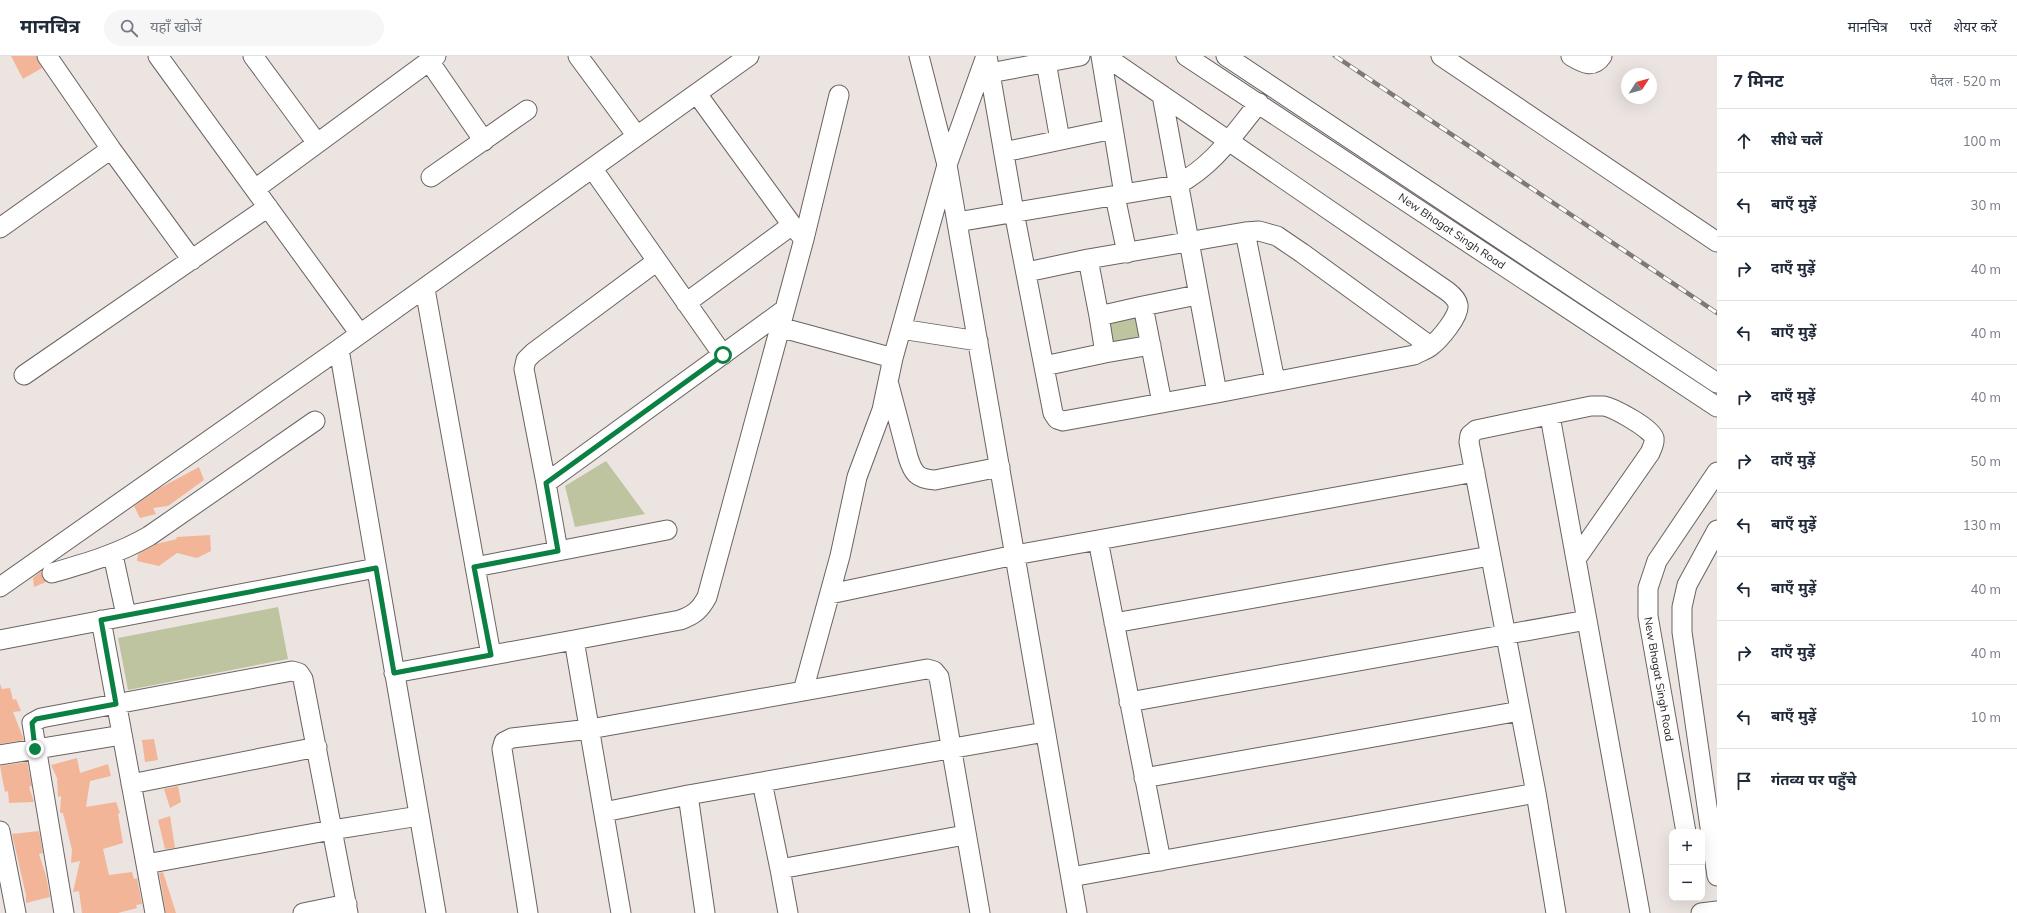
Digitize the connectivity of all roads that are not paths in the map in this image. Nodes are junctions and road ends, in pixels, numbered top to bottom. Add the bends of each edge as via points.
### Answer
1 (47, 56) edge
2 (158, 56) edge
3 (253, 56) edge
4 (578, 56) edge
5 (919, 56) edge
6 (1080, 56) edge
7 (1101, 56) edge
8 (1105, 56) edge
9 (1186, 56) edge
10 (1226, 56) edge
11 (1441, 56) edge
12 (1571, 56) edge
13 (1602, 56) edge
14 (744, 58) edge
15 (432, 59) edge
16 (988, 62) edge
17 (1046, 62) junction
18 (697, 94) junction
19 (839, 95) dead end
20 (1162, 95) junction
21 (1259, 103) junction
22 (527, 110) dead end
23 (1113, 129) junction
24 (637, 136) junction
25 (484, 140) junction
26 (1060, 140) junction
27 (1228, 141) junction
28 (317, 143) junction
29 (111, 149) junction
30 (1004, 152) junction
31 (947, 165) junction
32 (592, 168) junction
33 (430, 177) dead end
34 (1177, 185) junction
35 (255, 189) junction
36 (1119, 195) junction
37 (268, 206) junction
38 (1014, 212) junction
39 (957, 222) junction
40 (0, 228) edge
41 (798, 232) junction
42 (1245, 232) junction
43 (1188, 242) junction
44 (1717, 242) edge
45 (1127, 253) junction
46 (1088, 259) junction
47 (192, 260) junction
48 (657, 261) junction
49 (1027, 272) junction
50 (424, 289) junction
51 (1197, 295) junction
52 (686, 303) junction
53 (1143, 306) junction
54 (1099, 316) junction
55 (781, 319) junction
56 (901, 329) junction
57 (360, 334) junction
58 (978, 341) junction
59 (1151, 345) junction
60 (1430, 346) junction
61 (339, 349) junction
62 (1105, 353) junction
63 (723, 355) junction
64 (893, 358) junction
65 (1044, 366) junction
66 (24, 374) dead end
67 (1275, 382) junction
68 (1717, 383) edge
69 (889, 384) junction
70 (1217, 393) junction
71 (1162, 403) junction
72 (1717, 407) edge
73 (1550, 416) junction
74 (315, 421) dead end
75 (1000, 467) junction
76 (1475, 472) junction
77 (1717, 472) edge
78 (546, 483) junction
79 (667, 530) dead end
80 (1716, 533) edge
81 (1098, 540) junction
82 (558, 551) junction
83 (1015, 554) junction
84 (113, 555) junction
85 (1490, 556) junction
86 (1576, 559) junction
87 (474, 567) junction
88 (376, 568) junction
89 (52, 572) dead end
90 (0, 587) edge
91 (830, 594) junction
92 (126, 615) junction
93 (101, 620) junction
94 (1587, 620) junction
95 (1114, 623) junction
96 (1506, 634) junction
97 (0, 640) edge
98 (574, 640) junction
99 (491, 655) junction
100 (394, 673) junction
101 (803, 691) junction
102 (1129, 702) junction
103 (116, 704) junction
104 (1520, 711) junction
105 (590, 729) junction
106 (1045, 732) junction
107 (122, 735) junction
108 (317, 747) junction
109 (950, 748) junction
110 (35, 749) junction
111 (0, 755) edge
112 (1144, 778) junction
113 (762, 782) junction
114 (131, 784) junction
115 (1536, 793) junction
116 (688, 795) junction
117 (604, 812) junction
118 (419, 816) junction
119 (1714, 828) edge
120 (1685, 829) edge
121 (332, 830) junction
122 (0, 831) edge
123 (965, 834) junction
124 (1160, 861) junction
125 (146, 864) junction
126 (780, 869) junction
127 (1717, 876) edge
128 (1071, 878) junction
129 (1698, 901) edge
130 (348, 909) edge
131 (1717, 911) edge
132 (16, 913) edge
133 (64, 913) edge
134 (155, 913) edge
135 (303, 913) edge
136 (436, 913) edge
137 (528, 913) edge
138 (621, 913) edge
139 (706, 913) edge
140 (788, 913) edge
141 (980, 913) edge
142 (1077, 913) edge
143 (1556, 913) edge
144 (1640, 913) edge
145 (1700, 913) edge

1 - 29 street
2 - 35 street
3 - 28 street
4 - 24 street
5 - 31 street
6 - 17 street
7 - 23 street
8 - 20 street
9 - 21 street, New Bhagat Singh Road
10 - 68 street, New Bhagat Singh Road
11 - 44 street
12 - 13 street via 1591,65
14 - 18 street
15 - 25 street
15 - 28 street
16 - 17 street
16 - 30 street
16 - 31 street
17 - 26 street
18 - 24 street
18 - 41 street
19 - 41 street
20 - 27 street
20 - 34 street
21 - 27 street
21 - 72 street, New Bhagat Singh Road
22 - 25 street
23 - 26 street
23 - 36 street
24 - 32 street
25 - 33 street
26 - 30 street
27 - 34 street via 1214,159 1196,175
27 - 60 street via 1454,297 1458,305 1457,313 1442,335
28 - 35 street
29 - 40 street
29 - 47 street
30 - 38 street
31 - 39 street
31 - 56 street
32 - 48 street
32 - 50 street
34 - 36 street
34 - 43 street
35 - 37 street
36 - 38 street
36 - 45 street
37 - 47 street
37 - 57 street
38 - 39 street
38 - 49 street
39 - 58 street
41 - 52 street
41 - 55 street
42 - 43 street
42 - 60 street via 1260,231 1276,236 1302,252
42 - 67 street
43 - 45 street
43 - 51 street
45 - 46 street
46 - 49 street
46 - 54 street
47 - 66 street
48 - 52 street
48 - 78 street via 526,360 524,369
49 - 65 street
50 - 57 street
50 - 87 street
51 - 53 street
51 - 70 street
52 - 63 street
53 - 54 street
53 - 59 street
54 - 62 street
55 - 63 street
55 - 64 street
55 - 98 street via 707,597 701,608 692,616 680,620
56 - 58 street
56 - 64 street
57 - 61 street
58 - 75 street
59 - 62 street
59 - 71 street
60 - 67 street via 1414,355
61 - 88 street
61 - 90 street
62 - 65 street
63 - 78 street
64 - 69 street
65 - 71 street via 1053,413 1057,419 1064,421
67 - 70 street
69 - 75 street via 908,457 917,476 935,480
69 - 91 street via 857,477
70 - 71 street
73 - 76 street via 1476,430 1470,435 1469,442
73 - 86 street
73 - 86 street via 1591,406 1604,406 1649,431 1654,438 1650,453
74 - 84 street via 149,536
75 - 83 street
76 - 81 street
76 - 85 street
77 - 120 street, New Bhagat Singh Road via 1657,561 1648,588 1648,616
78 - 82 street
79 - 82 street
80 - 119 street via 1687,585 1682,607 1682,632
81 - 83 street
81 - 95 street
82 - 87 street
83 - 91 street
83 - 106 street
84 - 89 street
84 - 92 street
85 - 95 street
85 - 96 street
86 - 94 street
87 - 99 street
88 - 92 street
88 - 100 street
91 - 101 street
92 - 93 street
93 - 97 street
93 - 103 street
94 - 96 street
94 - 144 street
95 - 102 street
96 - 102 street
96 - 104 street
98 - 99 street
98 - 105 street
99 - 100 street
100 - 118 street
101 - 105 street
101 - 109 street via 927,669 934,671 938,677
102 - 112 street
103 - 107 street
103 - 108 street via 292,671 299,673 303,679
103 - 110 street via 36,719 32,723
104 - 112 street
104 - 115 street
105 - 117 street
105 - 137 street via 512,738 504,742 502,749
106 - 109 street
106 - 128 street
107 - 110 street
107 - 114 street
108 - 114 street
108 - 121 street
109 - 113 street
109 - 123 street
110 - 111 street
110 - 133 street
112 - 124 street
113 - 116 street
113 - 126 street
114 - 125 street
115 - 124 street
115 - 143 street
116 - 117 street
116 - 139 street
117 - 138 street
118 - 121 street
118 - 136 street
119 - 127 street
121 - 125 street
121 - 130 street
122 - 132 street
123 - 126 street
123 - 141 street
124 - 128 street
125 - 134 street
126 - 140 street
128 - 142 street
129 - 145 street
130 - 135 street
131 - 145 street

